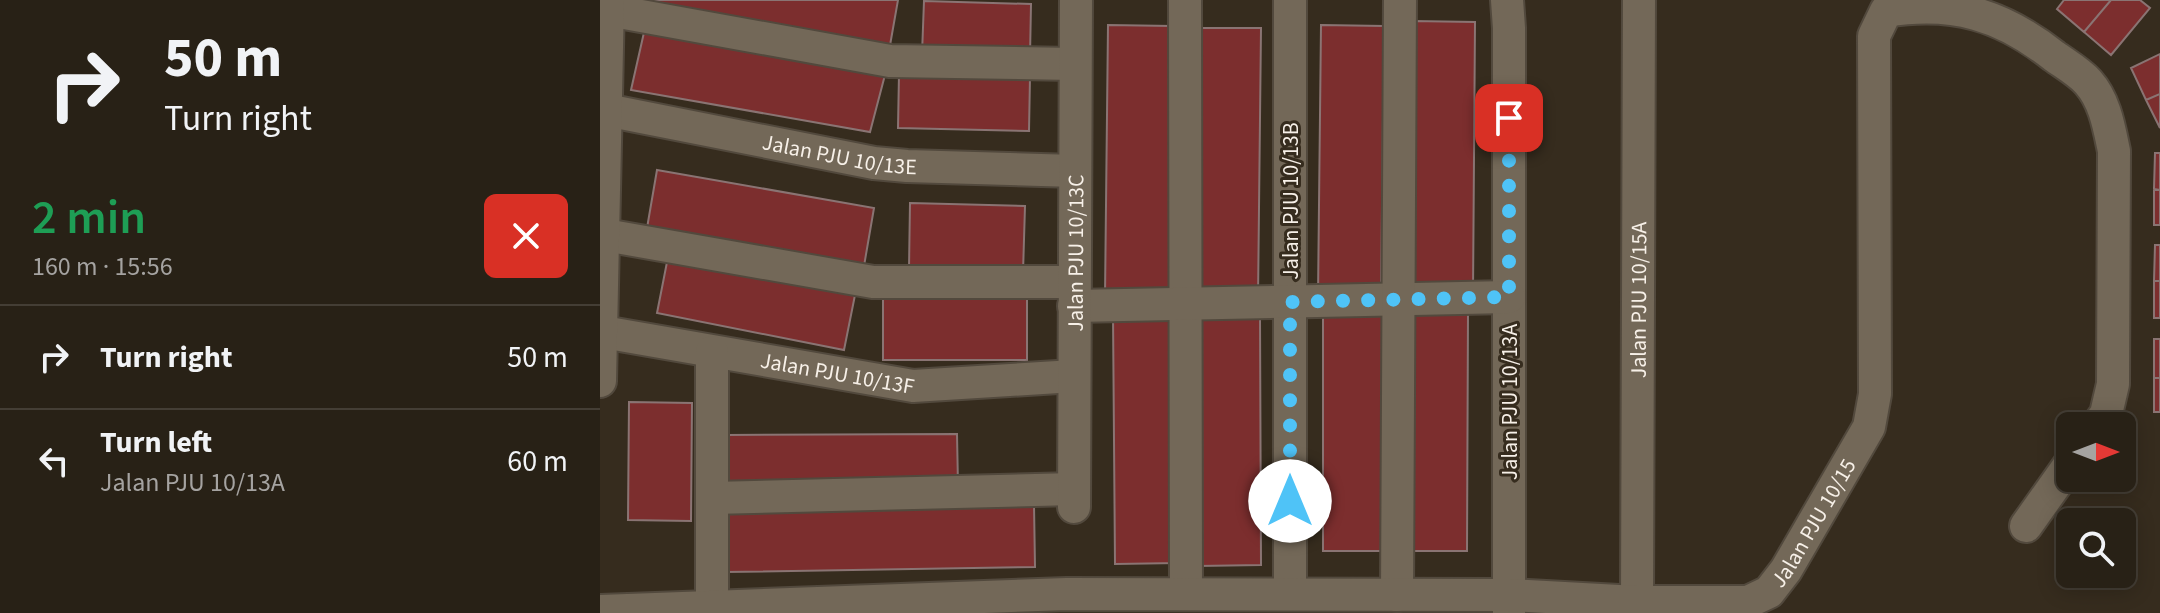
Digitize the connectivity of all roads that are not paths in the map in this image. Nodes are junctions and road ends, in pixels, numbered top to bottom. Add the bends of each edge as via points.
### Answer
1 (1076, 0) edge
2 (1185, 0) edge
3 (1290, 0) edge
4 (1400, 0) edge
5 (1507, 0) edge
6 (1639, 0) edge
7 (608, 5) edge
8 (1075, 64) junction
9 (606, 110) junction
10 (1075, 171) junction
11 (603, 255) edge
12 (1074, 294) junction
13 (1509, 297) junction
14 (1399, 299) junction
15 (1290, 302) junction
16 (1184, 304) junction
17 (603, 332) junction
18 (712, 352) junction
19 (1074, 376) junction
20 (600, 381) edge
21 (2106, 412) edge
22 (2056, 484) edge
23 (712, 498) junction
24 (2026, 526) dead end
25 (1186, 594) junction
26 (1290, 594) junction
27 (1397, 595) junction
28 (1637, 602) junction
29 (1067, 603) edge
30 (1509, 604) edge
31 (712, 606) junction
32 (608, 611) edge

1 - 8 street, Jalan PJU 10/13C
2 - 16 street
3 - 15 street, Jalan PJU 10/13B
4 - 14 street
5 - 13 street, Jalan PJU 10/13A
6 - 28 street, Jalan PJU 10/15A
7 - 8 street via 890,61
7 - 9 street
8 - 10 street, Jalan PJU 10/13C
9 - 10 street, Jalan PJU 10/13E via 874,163
9 - 11 street
10 - 12 street, Jalan PJU 10/13C
11 - 12 street via 873,282
11 - 17 street
12 - 16 street
12 - 19 street, Jalan PJU 10/13C
13 - 14 street
13 - 30 street, Jalan PJU 10/13A
14 - 15 street
14 - 27 street
15 - 16 street
15 - 26 street, Jalan PJU 10/13B
16 - 25 street
17 - 18 street, Jalan PJU 10/13F
17 - 20 street
18 - 19 street, Jalan PJU 10/13F via 913,386
18 - 23 street
19 - 23 street, Jalan PJU 10/13C via 1074,498
21 - 28 street, Jalan PJU 10/15 via 2113,384 2114,151 2106,114 2089,83 2026,33 1966,3 1909,2 1886,11 1874,36 1875,394 1869,427 1769,592 1748,602
22 - 24 street
23 - 31 street
25 - 26 street, Jalan PJU 10/15
25 - 29 street, Jalan PJU 10/15
26 - 27 street, Jalan PJU 10/15
27 - 30 street, Jalan PJU 10/15
28 - 30 street, Jalan PJU 10/15
29 - 31 street, Jalan PJU 10/15
31 - 32 street, Jalan PJU 10/15

